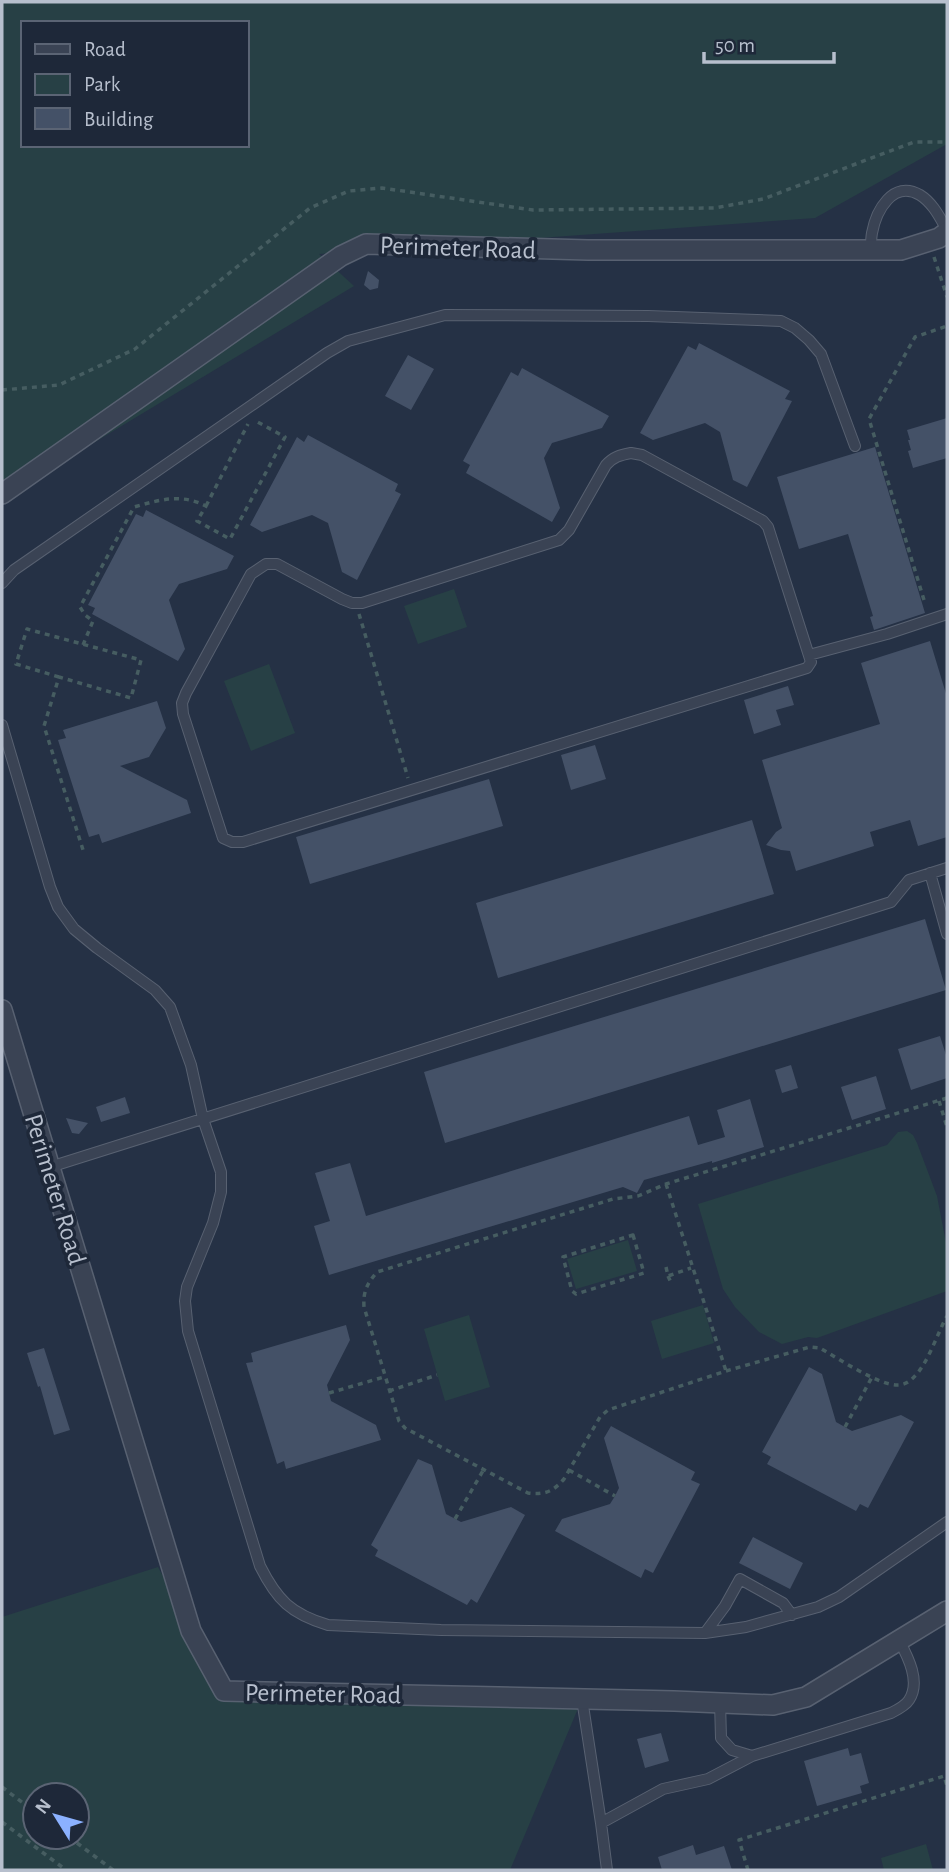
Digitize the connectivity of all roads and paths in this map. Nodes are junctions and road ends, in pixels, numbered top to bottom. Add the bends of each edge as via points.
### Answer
1 (947, 231) edge
2 (929, 241) junction
3 (871, 250) junction
4 (947, 297) edge
5 (947, 326) edge
6 (855, 446) dead end
7 (2, 494) edge
8 (206, 506) junction
9 (2, 583) edge
10 (924, 600) dead end
11 (355, 603) junction
12 (947, 614) edge
13 (83, 645) junction
14 (809, 655) junction
15 (59, 677) junction
16 (2, 725) edge
17 (412, 790) junction
18 (84, 853) dead end
19 (947, 868) edge
20 (930, 873) junction
21 (947, 934) edge
22 (2, 1010) edge
23 (947, 1098) edge
24 (939, 1101) junction
25 (203, 1119) junction
26 (947, 1127) edge
27 (50, 1167) junction
28 (666, 1184) junction
29 (666, 1267) dead end
30 (691, 1268) junction
31 (668, 1276) junction
32 (671, 1285) dead end
33 (572, 1291) joint
34 (947, 1316) edge
35 (942, 1328) junction
36 (947, 1331) edge
37 (726, 1371) junction
38 (437, 1375) dead end
39 (385, 1377) junction
40 (872, 1377) junction
41 (389, 1391) junction
42 (329, 1393) dead end
43 (845, 1427) dead end
44 (484, 1469) junction
45 (569, 1470) junction
46 (615, 1496) dead end
47 (455, 1519) dead end
48 (947, 1522) edge
49 (947, 1611) edge
50 (792, 1615) junction
51 (705, 1633) junction
52 (899, 1640) junction
53 (582, 1699) junction
54 (720, 1702) junction
55 (752, 1756) junction
56 (947, 1786) edge
57 (2, 1787) edge
58 (21, 1801) edge
59 (2, 1822) edge
60 (601, 1823) junction
61 (88, 1851) edge
62 (66, 1870) edge
63 (113, 1870) edge
64 (607, 1870) edge
65 (748, 1870) edge

1 - 2 street, Perimeter Road
1 - 3 lane via 932,206 919,194 904,190 889,196 878,212
2 - 3 street, Perimeter Road via 901,250
2 - 4 path
3 - 7 street, Perimeter Road via 366,244 341,256
5 - 10 path via 915,337 869,419
6 - 9 lane via 821,355 795,328 781,321 445,315 348,341 327,352 14,570
8 - 8 path via 197,521 230,539 285,437 255,420 249,422
8 - 13 path via 186,499 134,507 80,607 93,621
11 - 14 lane via 559,540 606,465 631,453 763,521
11 - 17 path
11 - 17 lane via 277,564 258,568 186,693 183,713 219,828 223,838 232,842
12 - 14 lane
13 - 15 path via 27,629 16,664
13 - 15 path via 141,660 131,698
14 - 17 lane via 807,667
15 - 18 path via 44,726
16 - 25 lane via 58,907 74,929 155,990 170,1007 191,1065
19 - 20 lane
20 - 21 lane
20 - 25 lane via 909,880 891,902
22 - 27 street, Perimeter Road
23 - 24 path
24 - 26 path
24 - 28 path
25 - 27 lane
25 - 51 lane via 221,1172 221,1192 187,1287 185,1315 260,1566 283,1602 328,1626
27 - 53 street, Perimeter Road via 191,1631 224,1691
28 - 30 path
28 - 39 path via 377,1272 363,1295
29 - 31 path
30 - 31 path
30 - 37 path
31 - 32 path
33 - 33 path via 563,1257 633,1235 645,1273 576,1294
34 - 35 path
35 - 36 path
35 - 40 path via 915,1377 907,1383 897,1385
37 - 40 path via 810,1347
37 - 45 path via 608,1410
38 - 41 path
39 - 41 path
39 - 42 path
40 - 43 path
41 - 44 path via 405,1427
44 - 45 path via 538,1494 557,1488
44 - 47 path
45 - 46 path
48 - 50 lane via 839,1597
49 - 52 street, Perimeter Road
50 - 51 lane
50 - 51 lane via 783,1603 740,1579
52 - 54 street, Perimeter Road via 807,1697 773,1704
52 - 55 lane via 915,1685 909,1701 891,1713
53 - 54 street, Perimeter Road
53 - 60 lane
54 - 55 lane via 721,1738 732,1750
55 - 60 lane via 708,1779 663,1789
56 - 65 path via 944,1776 739,1840
57 - 58 path
59 - 62 path
60 - 64 lane
61 - 63 path

